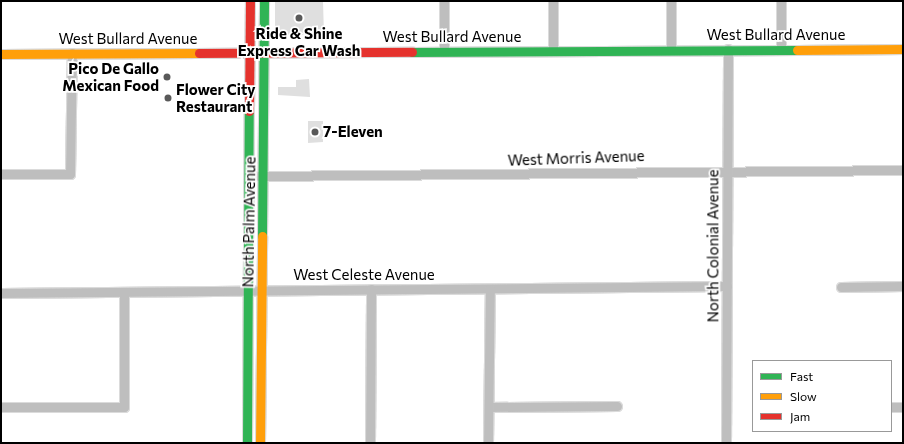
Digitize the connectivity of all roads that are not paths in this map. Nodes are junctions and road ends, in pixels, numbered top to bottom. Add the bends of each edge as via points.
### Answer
1 (250, 1) edge
2 (264, 1) edge
3 (444, 1) edge
4 (553, 1) edge
5 (671, 1) edge
6 (781, 1) edge
7 (728, 49) junction
8 (781, 49) junction
9 (903, 49) edge
10 (553, 50) junction
11 (671, 50) junction
12 (444, 51) junction
13 (250, 52) junction
14 (264, 52) junction
15 (72, 53) junction
16 (1, 54) edge
17 (727, 169) junction
18 (903, 170) edge
19 (1, 174) edge
20 (249, 176) junction
21 (263, 176) junction
22 (727, 286) junction
23 (903, 286) edge
24 (841, 287) dead end
25 (370, 289) junction
26 (490, 289) junction
27 (262, 290) junction
28 (248, 291) junction
29 (124, 292) junction
30 (1, 293) edge
31 (489, 406) junction
32 (618, 406) dead end
33 (1, 407) edge
34 (892, 407) edge
35 (903, 407) edge
36 (247, 443) edge
37 (260, 443) edge
38 (370, 443) edge
39 (488, 443) edge
40 (726, 443) edge

1 - 13 main road, North Palm Avenue
2 - 14 main road, North Palm Avenue
3 - 12 street
4 - 10 street
5 - 11 street
6 - 8 street
7 - 8 main road, West Bullard Avenue
7 - 11 main road, West Bullard Avenue
7 - 17 street, North Colonial Avenue
8 - 9 main road, West Bullard Avenue
10 - 11 main road, West Bullard Avenue
10 - 12 main road, West Bullard Avenue
12 - 14 main road, West Bullard Avenue
13 - 14 main road, West Bullard Avenue
13 - 15 main road, West Bullard Avenue
13 - 20 main road, North Palm Avenue
14 - 21 main road, North Palm Avenue
15 - 16 main road, West Bullard Avenue
15 - 19 street via 70,174
17 - 18 street, West Morris Avenue
17 - 21 street, West Morris Avenue via 519,175
17 - 22 street, North Colonial Avenue
20 - 21 street, West Morris Avenue
20 - 28 main road, North Palm Avenue
21 - 27 main road, North Palm Avenue
22 - 26 street, West Celeste Avenue
22 - 40 street, North Colonial Avenue
23 - 24 street
25 - 26 street, West Celeste Avenue
25 - 27 street, West Celeste Avenue
25 - 38 street
26 - 31 street
27 - 28 street, West Celeste Avenue
27 - 37 main road, North Palm Avenue
28 - 29 street, West Celeste Avenue
28 - 36 main road, North Palm Avenue
29 - 30 street, West Celeste Avenue
29 - 33 street via 124,407
31 - 32 street
31 - 39 street
34 - 35 street

